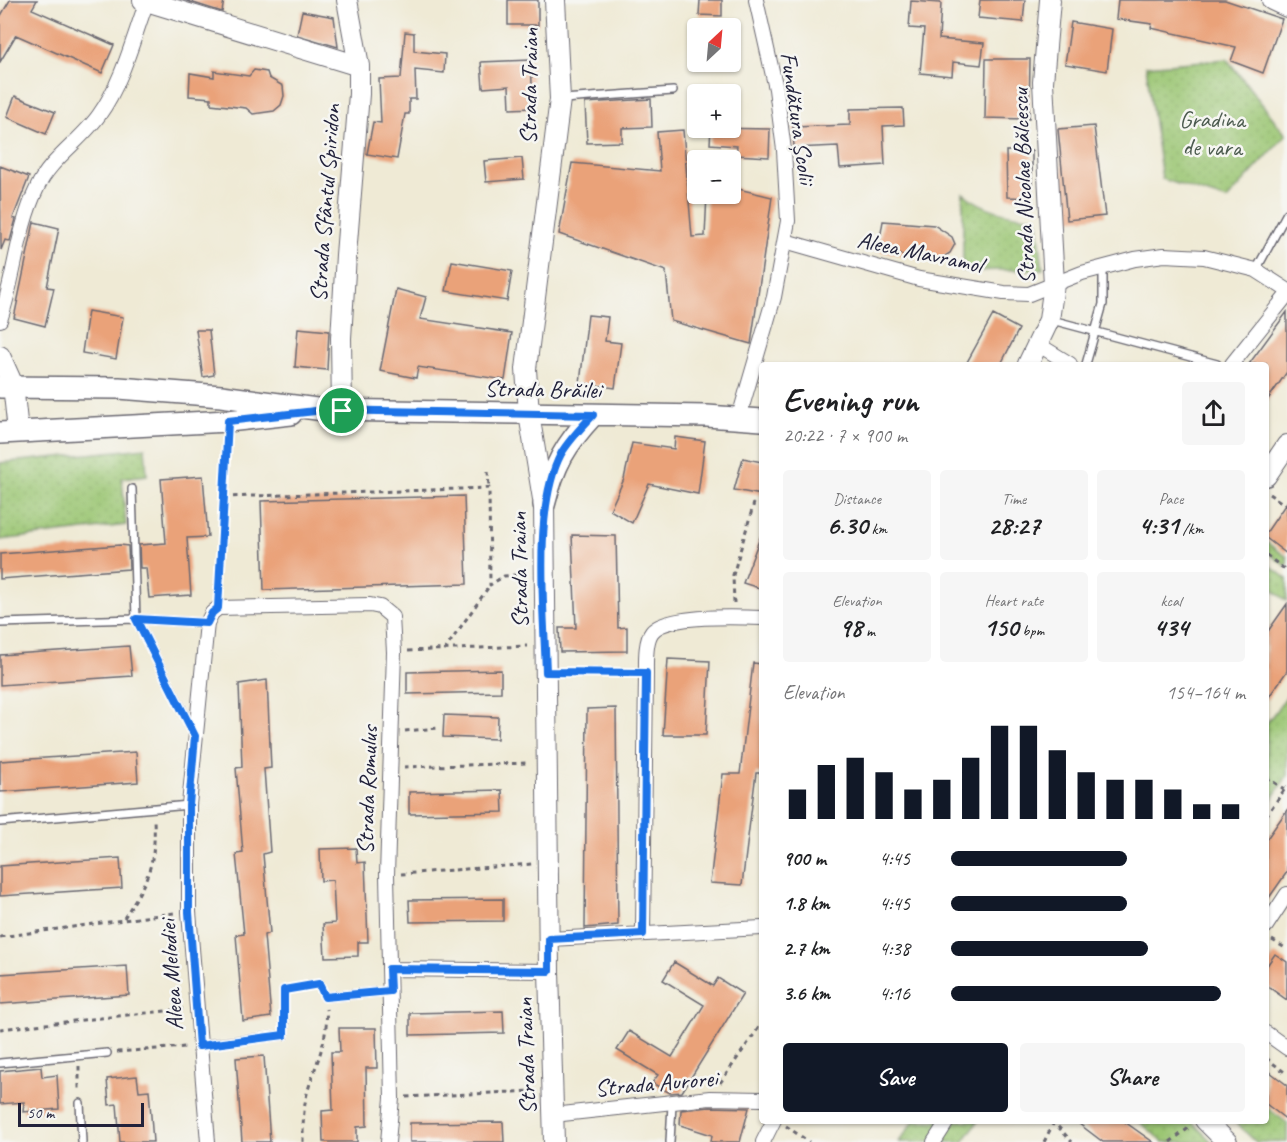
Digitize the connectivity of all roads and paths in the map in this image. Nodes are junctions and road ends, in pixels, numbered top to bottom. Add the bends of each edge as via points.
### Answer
1 (347, 0) edge
2 (555, 0) edge
3 (756, 0) edge
4 (1050, 0) edge
5 (1272, 0) edge
6 (145, 1) edge
7 (1287, 7) edge
8 (359, 66) junction
9 (673, 91) dead end
10 (560, 99) junction
11 (1287, 213) edge
12 (785, 241) junction
13 (1103, 268) junction
14 (1256, 270) junction
15 (1054, 284) junction
16 (1287, 290) edge
17 (1287, 295) edge
18 (0, 320) edge
19 (1049, 320) junction
20 (1096, 330) junction
21 (1039, 345) junction
22 (0, 356) edge
23 (1029, 362) edge
24 (1067, 362) edge
25 (1087, 362) edge
26 (1210, 362) edge
27 (1234, 362) edge
28 (7, 386) edge
29 (333, 410) junction
30 (529, 414) junction
31 (593, 415) junction
32 (739, 417) junction
33 (759, 420) edge
34 (228, 421) junction
35 (9, 432) edge
36 (1287, 445) edge
37 (488, 471) dead end
38 (1269, 483) edge
39 (1269, 486) edge
40 (489, 488) junction
41 (132, 489) dead end
42 (224, 497) junction
43 (754, 503) dead end
44 (544, 505) junction
45 (1287, 506) edge
46 (1269, 557) edge
47 (1287, 570) edge
48 (520, 574) dead end
49 (490, 585) junction
50 (733, 597) dead end
51 (218, 608) junction
52 (759, 618) edge
53 (136, 619) junction
54 (0, 623) edge
55 (207, 623) junction
56 (521, 646) dead end
57 (394, 651) junction
58 (444, 651) junction
59 (546, 672) junction
60 (646, 673) junction
61 (438, 728) dead end
62 (391, 733) junction
63 (195, 736) junction
64 (523, 763) dead end
65 (390, 768) junction
66 (1269, 779) edge
67 (1286, 788) edge
68 (189, 805) junction
69 (154, 809) junction
70 (1269, 812) edge
71 (0, 822) edge
72 (524, 865) dead end
73 (387, 875) junction
74 (1287, 894) edge
75 (189, 912) junction
76 (124, 918) junction
77 (1269, 921) edge
78 (759, 928) edge
79 (643, 934) junction
80 (0, 937) edge
81 (1269, 937) edge
82 (549, 939) junction
83 (1287, 950) edge
84 (389, 969) junction
85 (549, 971) junction
86 (284, 990) joint
87 (390, 991) junction
88 (325, 997) junction
89 (195, 1007) junction
90 (759, 1027) edge
91 (0, 1029) edge
92 (1269, 1035) edge
93 (199, 1046) junction
94 (1287, 1048) edge
95 (107, 1053) joint
96 (78, 1055) junction
97 (1269, 1060) edge
98 (0, 1063) edge
99 (1287, 1074) edge
100 (527, 1091) dead end
101 (392, 1098) junction
102 (710, 1098) junction
103 (759, 1099) edge
104 (80, 1103) joint
105 (672, 1104) junction
106 (553, 1115) junction
107 (774, 1124) edge
108 (782, 1124) edge
109 (945, 1124) edge
110 (1053, 1124) edge
111 (1057, 1124) edge
112 (1195, 1124) edge
113 (1209, 1124) edge
114 (81, 1142) edge
115 (208, 1142) edge
116 (303, 1142) edge
117 (388, 1142) edge
118 (554, 1142) edge
119 (670, 1142) edge
120 (763, 1142) edge
121 (809, 1142) edge
122 (934, 1142) edge
123 (1044, 1142) edge
124 (1072, 1142) edge
125 (1170, 1142) edge
126 (1227, 1142) edge

1 - 8 main road, Strada Sfântul Spiridon
2 - 10 main road, Strada Traian
3 - 12 street, Fundătura Școlii via 776,89 784,150 788,221
4 - 15 main road, Strada Nicolae Bălcescu via 1043,82
5 - 7 main road
6 - 8 main road
6 - 18 street via 110,99 37,187
8 - 29 main road, Strada Sfântul Spiridon
9 - 10 lane
10 - 30 main road, Strada Traian via 526,369
11 - 14 lane
12 - 15 street, Aleea Mavramol via 919,279 1004,293 1029,294
12 - 32 street, Fundătura Școlii via 774,297
13 - 14 street, Aleea Mavramol via 1164,255 1204,257
13 - 15 street, Aleea Mavramol
13 - 20 lane via 1102,304
14 - 16 street, Aleea Mavramol
15 - 19 main road, Strada Nicolae Bălcescu
17 - 27 street
19 - 20 lane
19 - 21 main road, Strada Nicolae Bălcescu
20 - 25 lane
20 - 26 lane
21 - 23 main road, Strada Nicolae Bălcescu
21 - 24 street
22 - 28 main road
28 - 29 main road, Strada Brăilei via 130,389
28 - 35 main road
29 - 30 main road, Strada Brăilei
29 - 34 main road, Strada Brăilei
30 - 31 main road, Strada Brăilei
30 - 44 main road, Strada Traian
31 - 32 main road, Strada Brăilei
31 - 44 main road via 562,452
32 - 33 main road, Strada Brăilei
34 - 35 main road, Strada Brăilei
34 - 42 path
36 - 38 main road
37 - 40 path
39 - 45 path
40 - 42 path
40 - 49 path
41 - 53 lane
42 - 51 path
43 - 50 path via 733,575
44 - 59 main road, Strada Traian
46 - 47 path
48 - 49 path via 504,576
49 - 58 path
51 - 55 street
51 - 57 street, Strada Romulus via 380,607 392,617
52 - 60 street via 735,616 669,623 654,629 648,643
53 - 54 lane
53 - 55 lane
53 - 63 lane
55 - 63 street, Aleea Melodiei
56 - 58 path
57 - 58 path
57 - 62 street, Strada Romulus
59 - 60 path
59 - 82 main road, Strada Traian
60 - 79 street
61 - 62 path
62 - 65 street, Strada Romulus
63 - 68 street, Aleea Melodiei
64 - 65 path
65 - 73 street, Strada Romulus
66 - 67 path
67 - 70 path
68 - 69 lane
68 - 75 street, Aleea Melodiei
69 - 71 lane
69 - 76 path via 155,851 146,884
72 - 73 path
73 - 84 street, Strada Romulus
74 - 77 street
75 - 76 path
75 - 89 street, Aleea Melodiei
76 - 80 path
78 - 79 street
79 - 82 street
81 - 83 path
82 - 85 main road, Strada Traian
84 - 85 street
84 - 87 street, Strada Romulus
85 - 106 main road, Strada Traian
86 - 88 path via 319,984
86 - 93 lane via 284,1035
87 - 88 lane
87 - 101 street, Strada Romulus
88 - 116 path via 328,1023 307,1093
89 - 91 path
89 - 93 street, Aleea Melodiei
90 - 102 path
92 - 94 street
93 - 95 path
93 - 115 street, Aleea Melodiei
95 - 96 lane
96 - 98 lane
96 - 104 path
97 - 99 path
100 - 101 path
101 - 117 street, Strada Romulus
102 - 103 street, Strada Aurorei
102 - 105 street, Strada Aurorei
104 - 114 lane
105 - 106 street, Strada Aurorei
105 - 119 lane
106 - 118 main road, Strada Traian
107 - 120 street
108 - 121 path
109 - 122 street
110 - 123 path
111 - 124 path
112 - 125 path
113 - 126 main road

